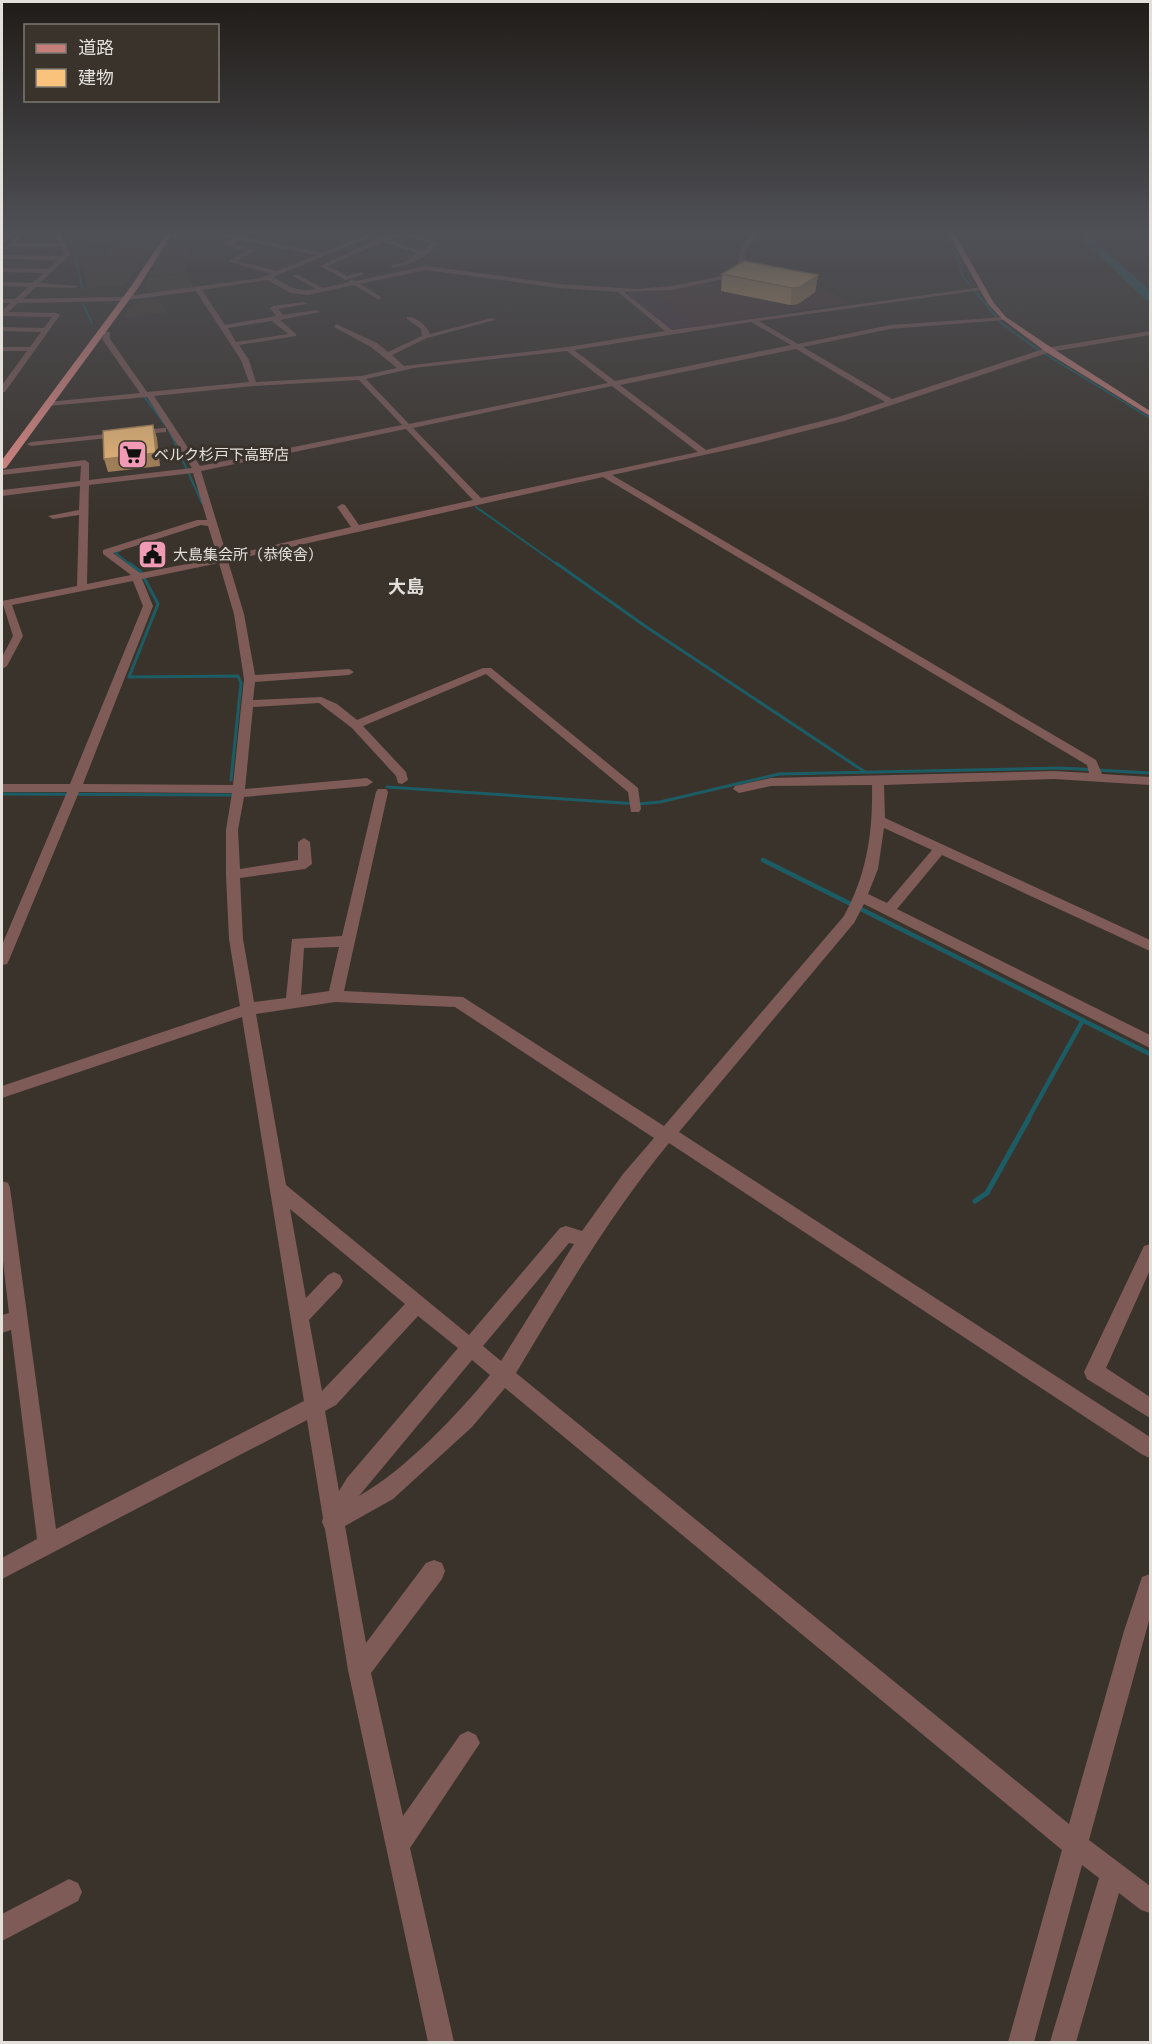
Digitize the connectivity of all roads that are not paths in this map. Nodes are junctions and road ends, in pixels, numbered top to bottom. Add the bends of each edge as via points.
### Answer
1 (49, 326) edge
2 (105, 326) edge
3 (227, 326) edge
4 (285, 326) edge
5 (336, 326) dead end
6 (422, 326) edge
7 (467, 326) edge
8 (663, 326) edge
9 (709, 326) edge
10 (764, 326) edge
11 (899, 326) edge
12 (1016, 326) edge
13 (223, 327) joint
14 (2, 329) edge
15 (46, 330) junction
16 (670, 332) junction
17 (100, 333) junction
18 (1150, 333) edge
19 (425, 337) junction
20 (234, 344) junction
21 (796, 346) junction
22 (2, 349) edge
23 (32, 349) junction
24 (568, 349) junction
25 (1049, 350) junction
26 (387, 355) junction
27 (332, 369) dead end
28 (402, 369) junction
29 (361, 378) junction
30 (332, 380) junction
31 (253, 384) junction
32 (615, 384) junction
33 (2, 389) edge
34 (148, 395) junction
35 (891, 402) junction
36 (48, 404) junction
37 (1150, 414) edge
38 (407, 426) junction
39 (163, 429) dead end
40 (31, 444) dead end
41 (86, 451) junction
42 (705, 453) junction
43 (3, 462) edge
44 (195, 470) junction
45 (2, 472) edge
46 (603, 474) junction
47 (84, 483) junction
48 (2, 493) edge
49 (479, 501) junction
50 (342, 507) dead end
51 (83, 512) junction
52 (53, 516) dead end
53 (214, 524) junction
54 (357, 528) junction
55 (221, 560) junction
56 (137, 577) junction
57 (82, 588) junction
58 (4, 603) edge
59 (2, 666) edge
60 (349, 672) dead end
61 (250, 679) junction
62 (248, 704) junction
63 (354, 725) junction
64 (1097, 778) junction
65 (402, 780) dead end
66 (878, 781) junction
67 (1150, 781) edge
68 (367, 782) dead end
69 (2, 788) edge
70 (75, 788) junction
71 (739, 789) dead end
72 (239, 791) junction
73 (382, 792) dead end
74 (635, 809) dead end
75 (880, 821) junction
76 (304, 842) dead end
77 (940, 849) junction
78 (233, 874) junction
79 (862, 897) junction
80 (888, 911) junction
81 (348, 941) junction
82 (1150, 946) edge
83 (2, 960) edge
84 (335, 996) junction
85 (293, 1002) junction
86 (249, 1009) junction
87 (1150, 1042) edge
88 (2, 1092) edge
89 (666, 1134) junction
90 (2, 1188) edge
91 (278, 1189) junction
92 (586, 1240) junction
93 (1150, 1252) edge
94 (334, 1281) dead end
95 (418, 1303) junction
96 (299, 1318) junction
97 (10, 1321) edge
98 (471, 1346) junction
99 (506, 1373) junction
100 (313, 1407) junction
101 (1150, 1408) edge
102 (1150, 1448) edge
103 (332, 1522) junction
104 (48, 1545) junction
105 (2, 1569) edge
106 (434, 1571) dead end
107 (1150, 1585) edge
108 (359, 1670) junction
109 (468, 1743) dead end
110 (397, 1846) junction
111 (1077, 1846) junction
112 (1113, 1871) junction
113 (69, 1892) dead end
114 (1150, 1901) edge
115 (2, 1928) edge
116 (441, 2043) edge
117 (1021, 2043) edge
118 (1063, 2043) edge

1 - 15 street
2 - 17 highway
3 - 13 street
4 - 20 street via 294,335
5 - 26 street
6 - 19 street via 427,333
7 - 19 street
8 - 16 street
9 - 16 street
10 - 21 street
11 - 21 street
12 - 25 main road
13 - 20 street
14 - 15 street
15 - 23 street
16 - 24 street
17 - 34 street via 108,333 106,339
17 - 36 highway
18 - 25 street
19 - 26 street
20 - 31 street via 245,360
21 - 32 street
21 - 35 street
22 - 23 street
23 - 33 street
24 - 28 street
24 - 32 street
25 - 35 street
25 - 37 main road
26 - 28 street
27 - 30 street
28 - 29 street
29 - 30 street
29 - 38 street
30 - 31 street via 309,378
31 - 34 street
32 - 38 street
32 - 42 street
34 - 36 street
34 - 44 street via 178,435
35 - 42 street via 809,428
36 - 43 highway
38 - 44 street
38 - 49 street
39 - 41 street
40 - 41 street
41 - 45 street
41 - 47 street
42 - 46 street
44 - 47 street
44 - 53 street
46 - 49 street
46 - 64 street via 1092,763
47 - 48 street
47 - 51 street
49 - 54 street
50 - 54 street
51 - 52 street
51 - 57 street
53 - 55 street
53 - 56 street via 200,522 106,552
54 - 55 street
55 - 56 street
55 - 61 street via 239,615
56 - 57 street
56 - 70 street via 148,606
57 - 58 street
58 - 59 street via 18,636
60 - 61 street
61 - 62 street
62 - 63 street via 321,700
62 - 72 street
63 - 65 street via 402,775
63 - 74 street via 487,670 634,791
64 - 66 street via 1054,775
64 - 67 street
66 - 71 street via 771,782
66 - 75 street
68 - 72 street
69 - 70 street
70 - 72 street
70 - 83 street
72 - 78 street via 232,830
73 - 81 street
75 - 77 street
75 - 79 street via 872,870
76 - 78 street via 305,864
77 - 80 street
77 - 82 street
78 - 86 street via 236,939
79 - 80 street
79 - 89 street via 849,920 807,972
80 - 87 street
81 - 84 street
81 - 85 street via 297,943
84 - 85 street
84 - 89 street via 458,1001
85 - 86 street
86 - 88 street
86 - 91 street
89 - 92 street
89 - 102 street
90 - 97 street
91 - 95 street
91 - 96 street
92 - 98 street via 566,1234
92 - 99 street
93 - 101 street via 1094,1372
94 - 96 street
95 - 98 street
95 - 100 street via 329,1398
96 - 100 street
97 - 104 street
98 - 99 street
98 - 103 street via 354,1485
99 - 103 street via 465,1420 386,1492
99 - 111 street
100 - 103 street
100 - 104 street
103 - 108 street
104 - 105 street
106 - 108 street
107 - 111 street
108 - 110 street
109 - 110 street
110 - 116 street
111 - 112 street
111 - 117 street
112 - 114 street
112 - 118 street
113 - 115 street

